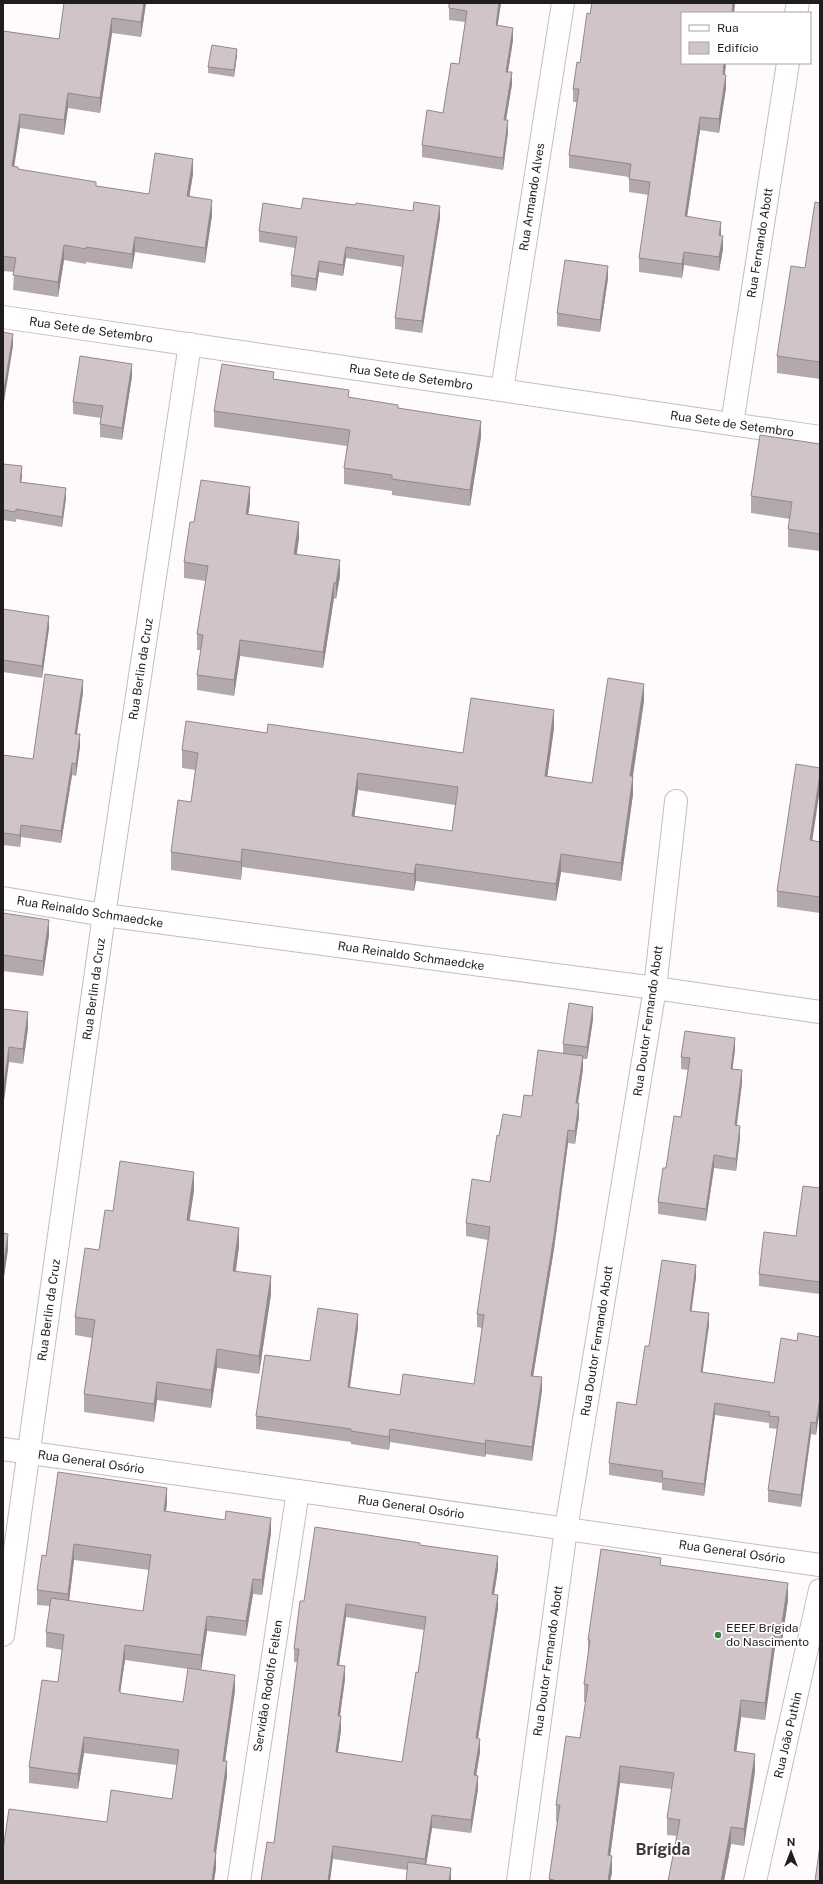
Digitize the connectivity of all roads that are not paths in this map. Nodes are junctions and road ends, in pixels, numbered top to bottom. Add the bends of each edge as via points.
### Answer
1 (562, 3) edge
2 (788, 64) edge
3 (3, 317) edge
4 (190, 344) junction
5 (502, 390) junction
6 (732, 424) junction
7 (820, 437) edge
8 (676, 801) dead end
9 (3, 898) edge
10 (104, 915) junction
11 (655, 988) junction
12 (820, 1012) edge
13 (3, 1450) edge
14 (28, 1453) junction
15 (298, 1491) junction
16 (566, 1529) junction
17 (820, 1565) edge
18 (820, 1590) edge
19 (3, 1635) edge
20 (239, 1881) edge
21 (518, 1881) edge
22 (755, 1881) edge

1 - 5 street, Rua Armando Alves
2 - 6 street, Rua Fernando Abott
3 - 4 street, Rua Sete de Setembro
4 - 5 street, Rua Sete de Setembro
4 - 10 street, Rua Berlin da Cruz
5 - 6 street, Rua Sete de Setembro
6 - 7 street, Rua Sete de Setembro
8 - 11 street, Rua Doutor Fernando Abott
9 - 10 street, Rua Reinaldo Schmaedcke
10 - 11 street, Rua Reinaldo Schmaedcke
10 - 14 street, Rua Berlin da Cruz
11 - 12 street, Rua Reinaldo Schmaedcke
11 - 16 street, Rua Doutor Fernando Abott
13 - 14 street, Rua General Osório
14 - 15 street, Rua General Osório
14 - 19 street, Rua Berlin da Cruz
15 - 16 street, Rua General Osório
15 - 20 street, Servidão Rodolfo Felten
16 - 17 street, Rua General Osório
16 - 21 street, Rua Doutor Fernando Abott
18 - 22 street, Rua João Puthin

